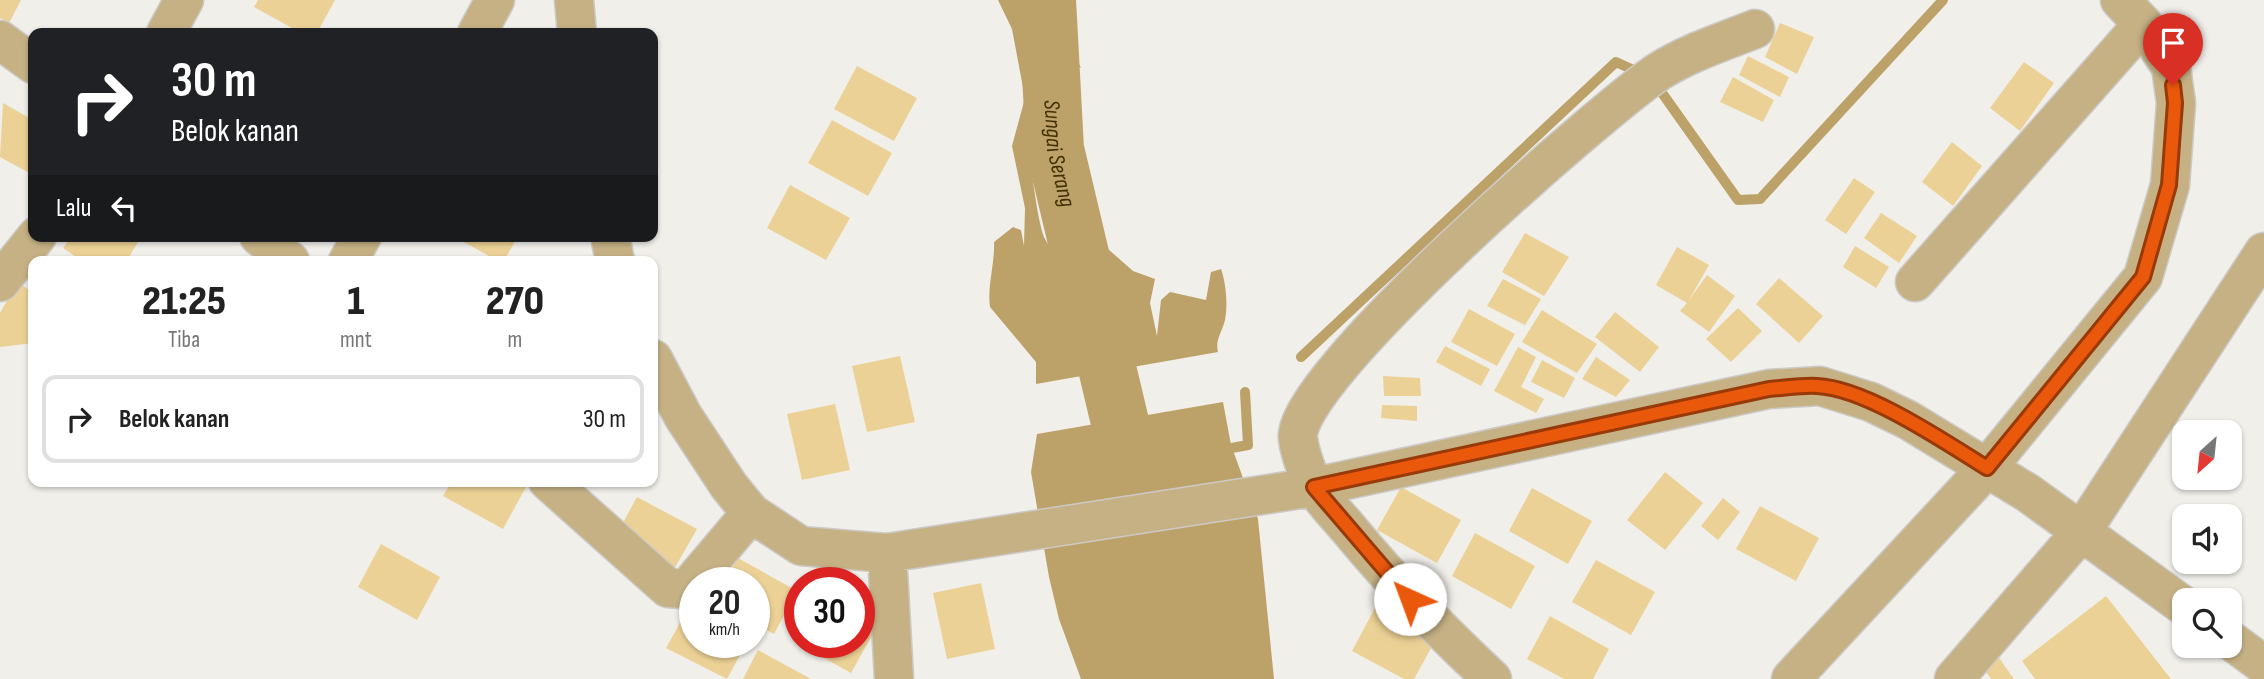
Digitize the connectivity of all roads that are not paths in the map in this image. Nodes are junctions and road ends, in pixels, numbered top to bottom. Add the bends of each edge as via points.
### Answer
1 (184, 0) edge
2 (495, 0) edge
3 (574, 0) edge
4 (2132, 12) edge
5 (169, 28) edge
6 (480, 28) edge
7 (577, 28) edge
8 (1755, 29) dead end
9 (0, 40) edge
10 (28, 60) edge
11 (32, 242) edge
12 (266, 242) edge
13 (2264, 252) edge
14 (284, 256) edge
15 (0, 282) edge
16 (1915, 282) dead end
17 (658, 368) edge
18 (1987, 468) junction
19 (555, 487) edge
20 (1301, 489) junction
21 (751, 513) junction
22 (2082, 531) junction
23 (887, 553) junction
24 (2172, 597) edge
25 (2242, 649) edge
26 (2264, 665) edge
27 (894, 679) edge
28 (1492, 679) edge
29 (1791, 679) edge
30 (1954, 679) edge

1 - 5 street
2 - 6 street
3 - 7 street
4 - 16 street
4 - 18 street via 2171,66 2175,103 2169,185 2143,277
8 - 20 street via 1682,57 1656,74 1435,262 1309,405 1297,438
9 - 10 street
11 - 15 street
12 - 14 street
13 - 22 street
17 - 21 street via 683,416
18 - 20 street via 1908,420 1820,386 1769,389
18 - 22 street
18 - 29 street
19 - 21 street via 668,588 691,584
20 - 23 street
20 - 28 street
21 - 23 street via 801,546
22 - 24 street
22 - 30 street
23 - 27 street
25 - 26 street

